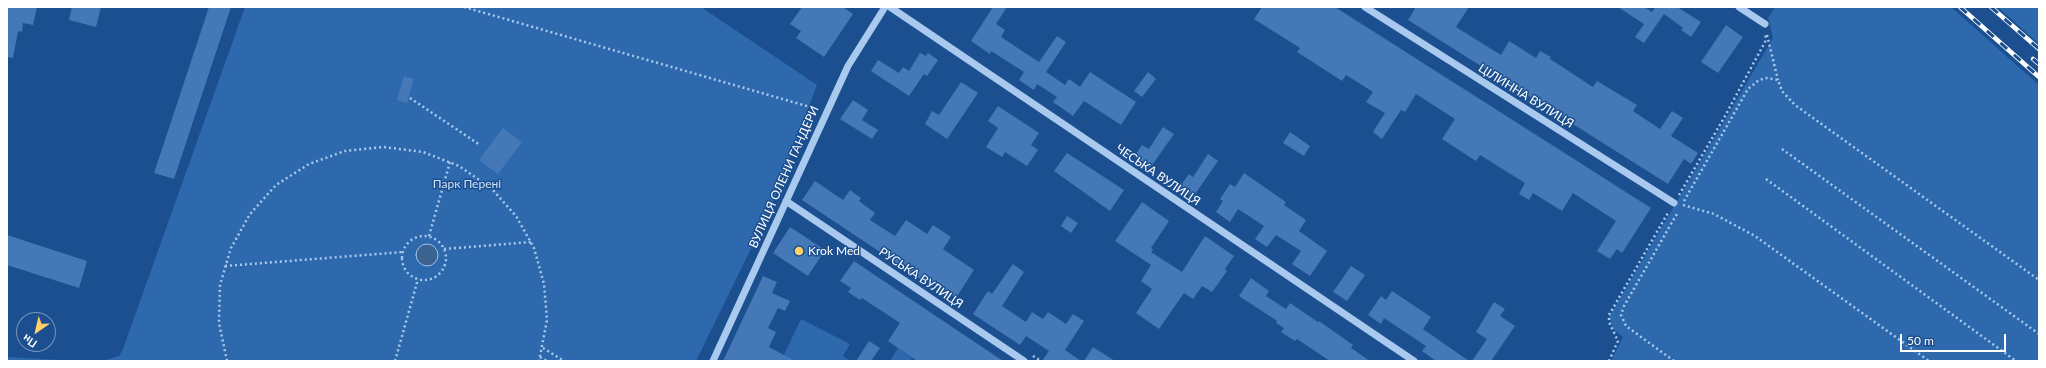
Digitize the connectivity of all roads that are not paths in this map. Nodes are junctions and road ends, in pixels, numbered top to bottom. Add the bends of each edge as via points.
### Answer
1 (885, 7) edge
2 (890, 7) edge
3 (1365, 7) edge
4 (1739, 7) edge
5 (1765, 24) road end
6 (786, 201) junction
7 (1674, 203) road end
8 (713, 361) edge
9 (1024, 361) edge
10 (1414, 361) edge

1 - 6 street, ВУЛИЦЯ ОЛЕНИ ГАНДЕРИ via 850,61
2 - 10 street, ЧЕСЬКА ВУЛИЦЯ
3 - 7 street, ЦІЛИННА ВУЛИЦЯ
4 - 5 street
6 - 8 street, ВУЛИЦЯ ОЛЕНИ ГАНДЕРИ
6 - 9 street, РУСЬКА ВУЛИЦЯ

